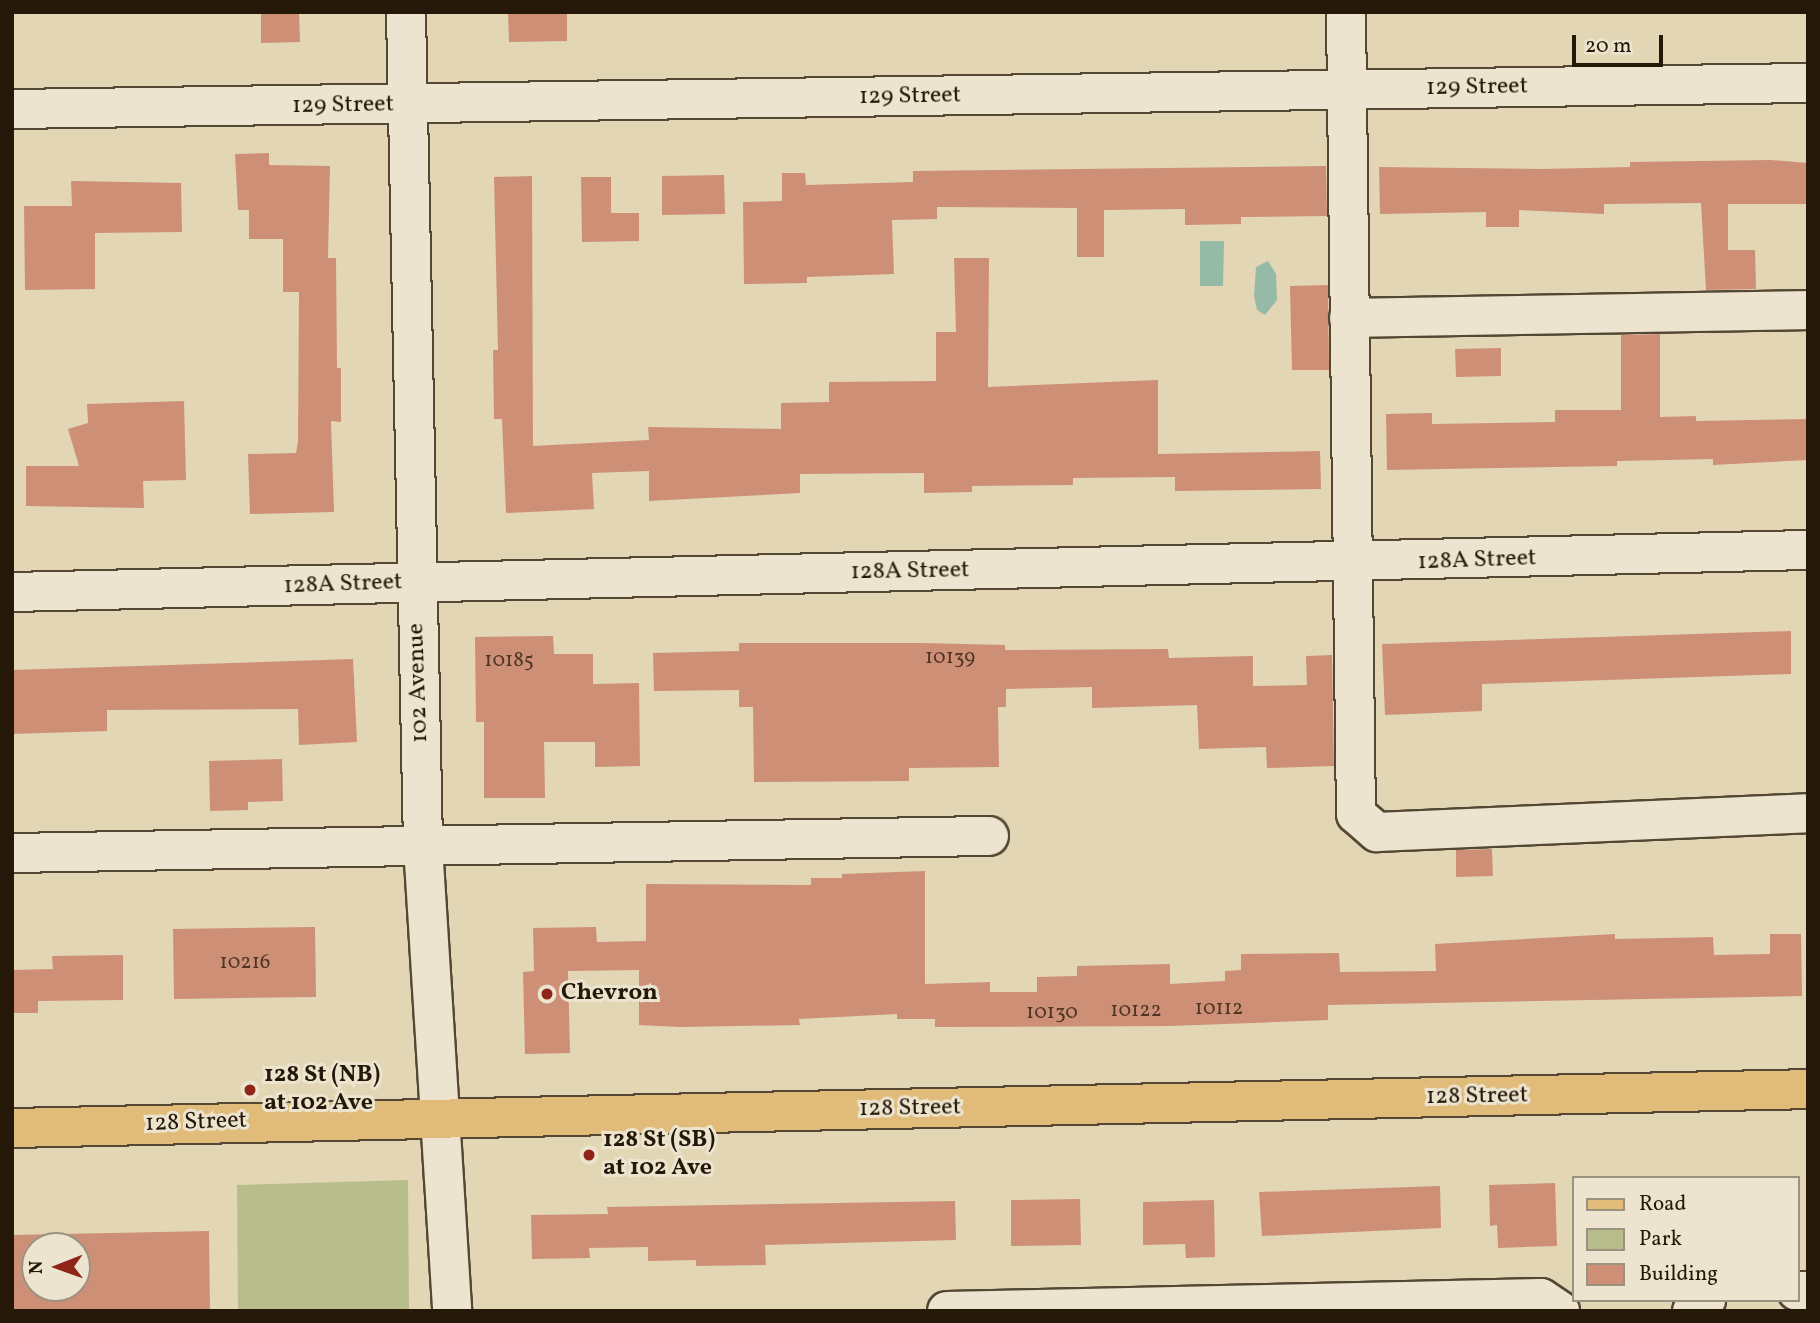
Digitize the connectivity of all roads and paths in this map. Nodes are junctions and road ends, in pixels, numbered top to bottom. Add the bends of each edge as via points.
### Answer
1 (406, 12) edge
2 (1346, 12) edge
3 (1808, 83) edge
4 (1347, 89) junction
5 (408, 106) junction
6 (12, 109) edge
7 (1808, 310) edge
8 (1349, 318) junction
9 (1808, 550) edge
10 (1353, 564) junction
11 (416, 583) junction
12 (12, 592) edge
13 (1808, 813) edge
14 (989, 836) dead end
15 (424, 846) junction
16 (12, 853) edge
17 (1808, 1090) edge
18 (441, 1118) junction
19 (12, 1128) edge
20 (452, 1311) edge
21 (947, 1311) edge
22 (1560, 1311) edge

1 - 5 street, 102 Avenue
2 - 4 street
3 - 4 street, 129 Street
4 - 5 street, 129 Street
4 - 8 street
5 - 6 street, 129 Street
5 - 11 street, 102 Avenue
7 - 8 street
8 - 10 street
9 - 10 street, 128A Street
10 - 11 street, 128A Street
10 - 13 street via 1356,814 1377,832
11 - 12 street, 128A Street
11 - 15 street, 102 Avenue
14 - 15 street
15 - 16 street
15 - 18 street, 102 Avenue
17 - 18 main road, 128 Street
18 - 19 main road, 128 Street
18 - 20 street, 102 Avenue
21 - 22 street via 1541,1298

